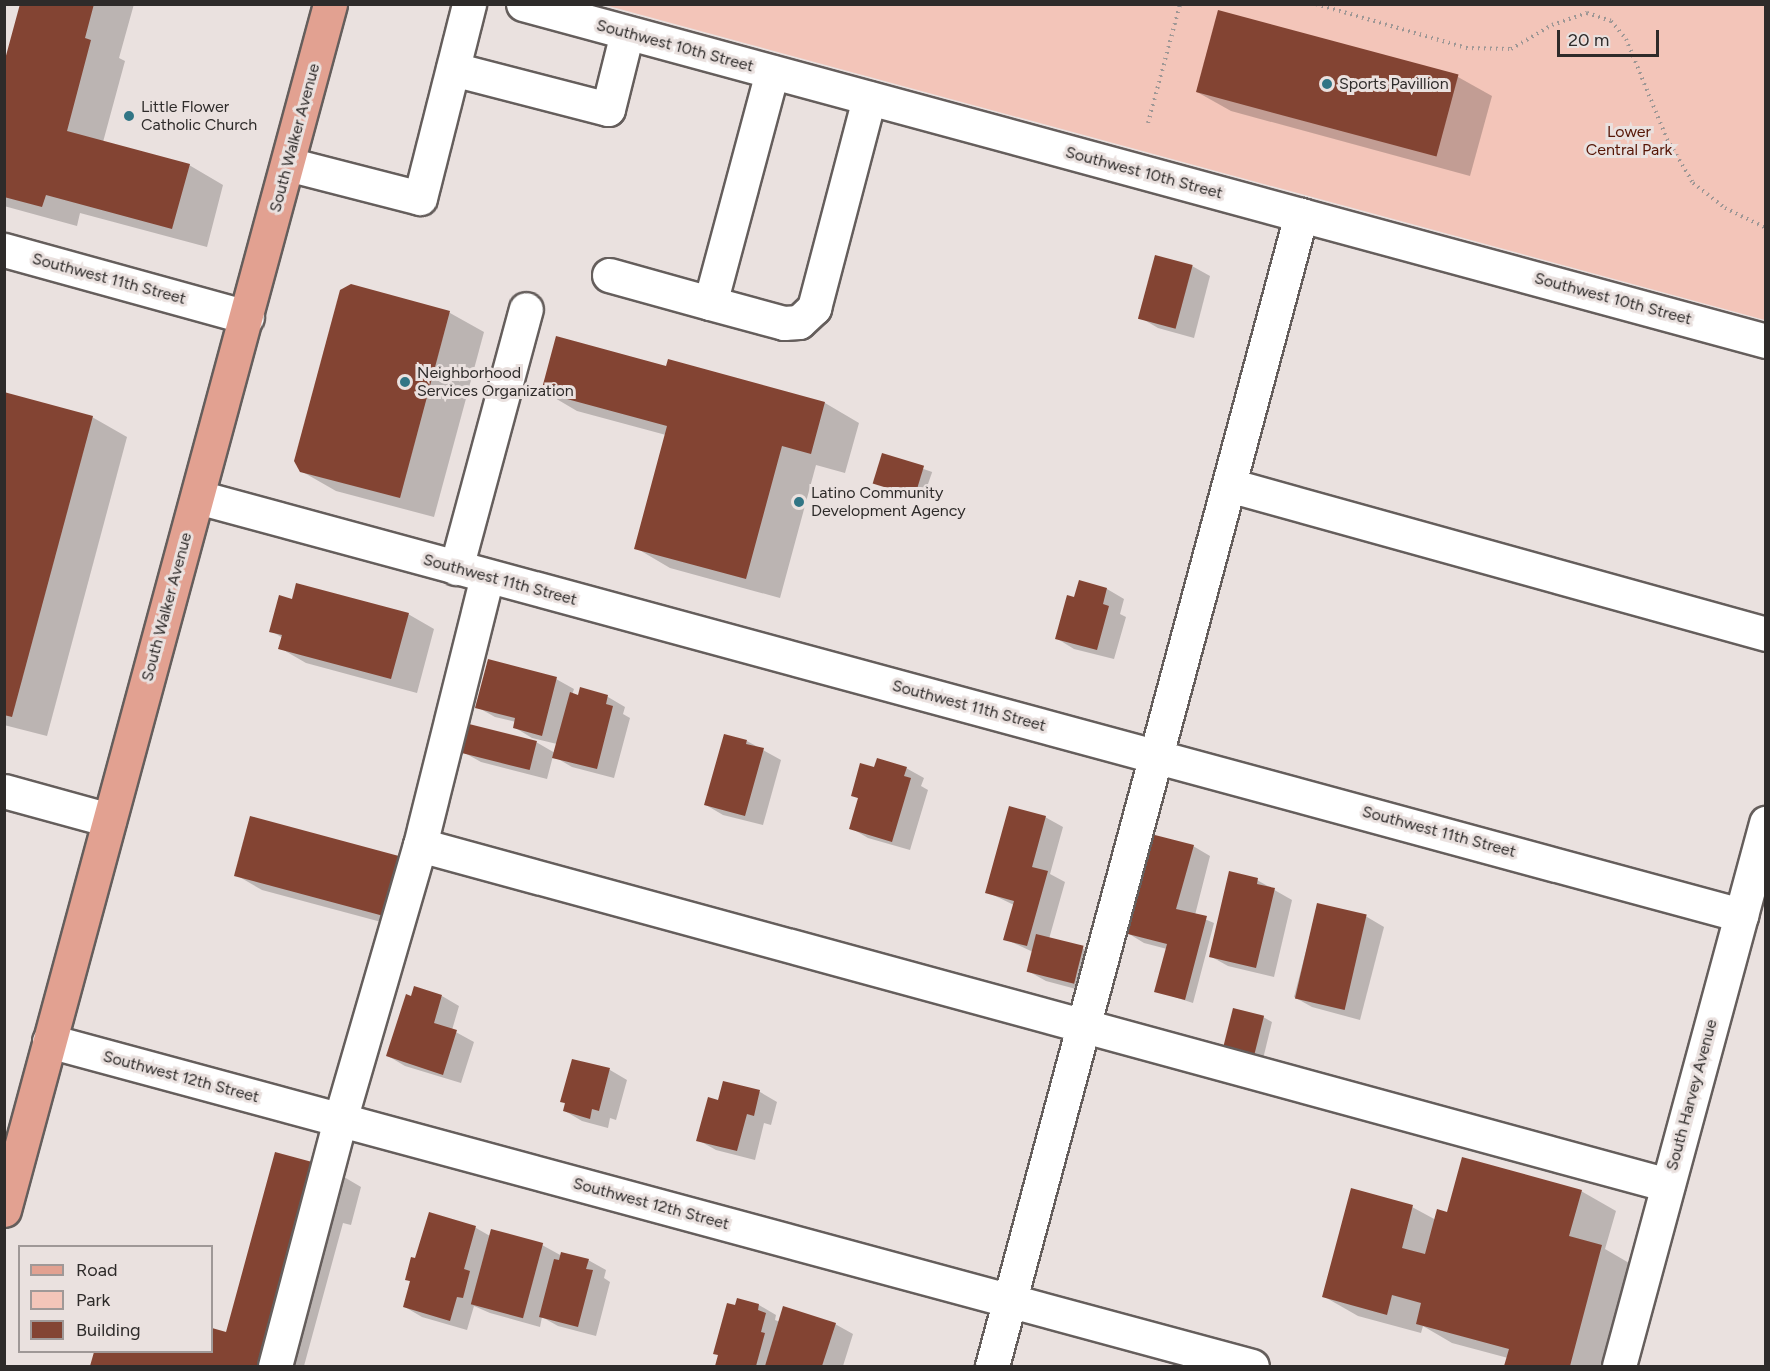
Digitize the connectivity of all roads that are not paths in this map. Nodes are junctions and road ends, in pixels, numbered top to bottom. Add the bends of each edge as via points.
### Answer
1 (330, 4) edge
2 (469, 4) edge
3 (523, 4) edge
4 (627, 33) junction
5 (453, 69) junction
6 (772, 72) junction
7 (869, 98) junction
8 (288, 164) junction
9 (1301, 215) junction
10 (4, 250) edge
11 (609, 275) dead end
12 (710, 303) junction
13 (526, 309) dead end
14 (247, 317) junction
15 (1766, 340) edge
16 (1229, 485) junction
17 (198, 497) junction
18 (456, 568) junction
19 (487, 577) junction
20 (1766, 634) edge
21 (1157, 756) junction
22 (4, 791) edge
23 (109, 820) junction
24 (1766, 823) edge
25 (420, 845) junction
26 (1741, 915) junction
27 (1084, 1025) junction
28 (49, 1041) junction
29 (340, 1120) junction
30 (1668, 1185) junction
31 (4, 1210) edge
32 (1008, 1301) junction
33 (275, 1366) edge
34 (992, 1366) edge
35 (1252, 1366) edge
36 (1619, 1366) edge

1 - 8 main road, South Walker Avenue
2 - 5 street
3 - 4 street, Southwest 10th Street
4 - 5 street via 608,109
4 - 6 street, Southwest 10th Street
5 - 8 street via 420,198
6 - 7 street, Southwest 10th Street
6 - 12 street
7 - 9 street, Southwest 10th Street
7 - 12 street via 814,308 808,316 799,322 784,323
8 - 14 main road, South Walker Avenue
9 - 15 street, Southwest 10th Street
9 - 16 street
10 - 14 street, Southwest 11th Street
11 - 12 street
13 - 18 street
14 - 17 main road, South Walker Avenue
16 - 20 street
16 - 21 street
17 - 18 street, Southwest 11th Street
17 - 23 main road, South Walker Avenue
18 - 19 street, Southwest 11th Street
19 - 21 street, Southwest 11th Street
19 - 25 street
21 - 26 street, Southwest 11th Street
21 - 27 street
22 - 23 street
23 - 28 main road, South Walker Avenue
24 - 26 street, South Harvey Avenue
25 - 27 street
25 - 29 street
26 - 30 street, South Harvey Avenue
27 - 30 street
27 - 32 street
28 - 29 street, Southwest 12th Street
28 - 31 main road, South Walker Avenue
29 - 32 street, Southwest 12th Street
29 - 33 street
30 - 36 street, South Harvey Avenue
32 - 34 street
32 - 35 street, Southwest 12th Street

